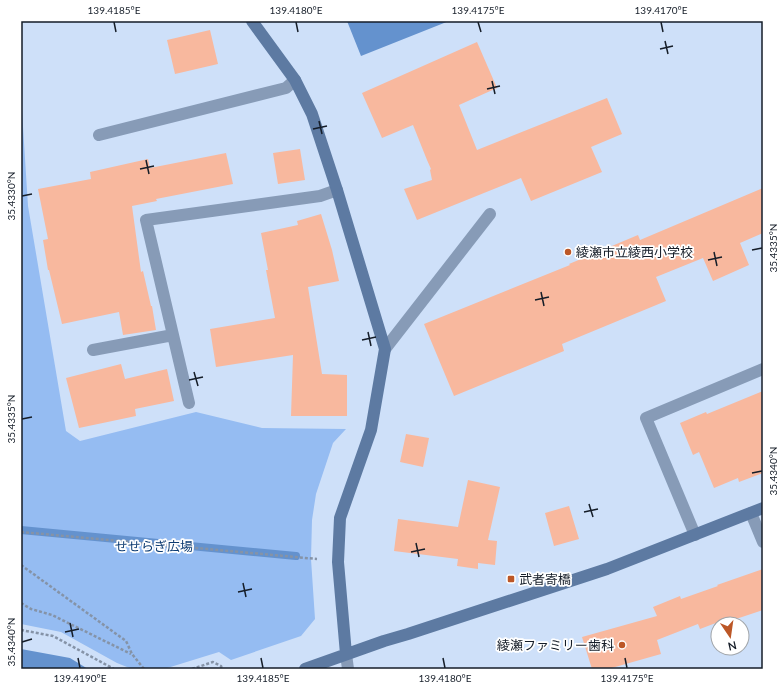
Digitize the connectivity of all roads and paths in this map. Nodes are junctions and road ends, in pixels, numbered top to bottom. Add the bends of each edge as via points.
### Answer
1 (252, 21) edge
2 (295, 80) junction
3 (99, 135) dead end
4 (337, 190) junction
5 (490, 214) dead end
6 (173, 336) junction
7 (385, 349) junction
8 (93, 350) dead end
9 (763, 369) edge
10 (189, 404) dead end
11 (763, 508) edge
12 (751, 513) junction
13 (21, 532) edge
14 (695, 534) junction
15 (763, 542) edge
16 (317, 559) dead end
17 (21, 565) edge
18 (21, 603) edge
19 (21, 630) edge
20 (132, 654) junction
21 (346, 654) junction
22 (114, 669) edge
23 (144, 669) edge
24 (192, 669) edge
25 (222, 669) edge
26 (306, 669) edge
27 (348, 669) edge

1 - 2 street
2 - 3 street via 286,88
2 - 4 street via 312,114
4 - 6 street via 320,196 146,220
4 - 7 street
5 - 7 street
6 - 8 street
6 - 10 street
7 - 21 street via 370,430 340,518 338,562
9 - 14 street via 646,418
11 - 12 street
12 - 14 street
12 - 15 street
13 - 16 path
14 - 21 street via 607,569
17 - 20 path via 126,641
18 - 20 path via 52,615
19 - 22 path via 54,636
20 - 23 path
21 - 26 street
21 - 27 street
24 - 25 path via 213,662

